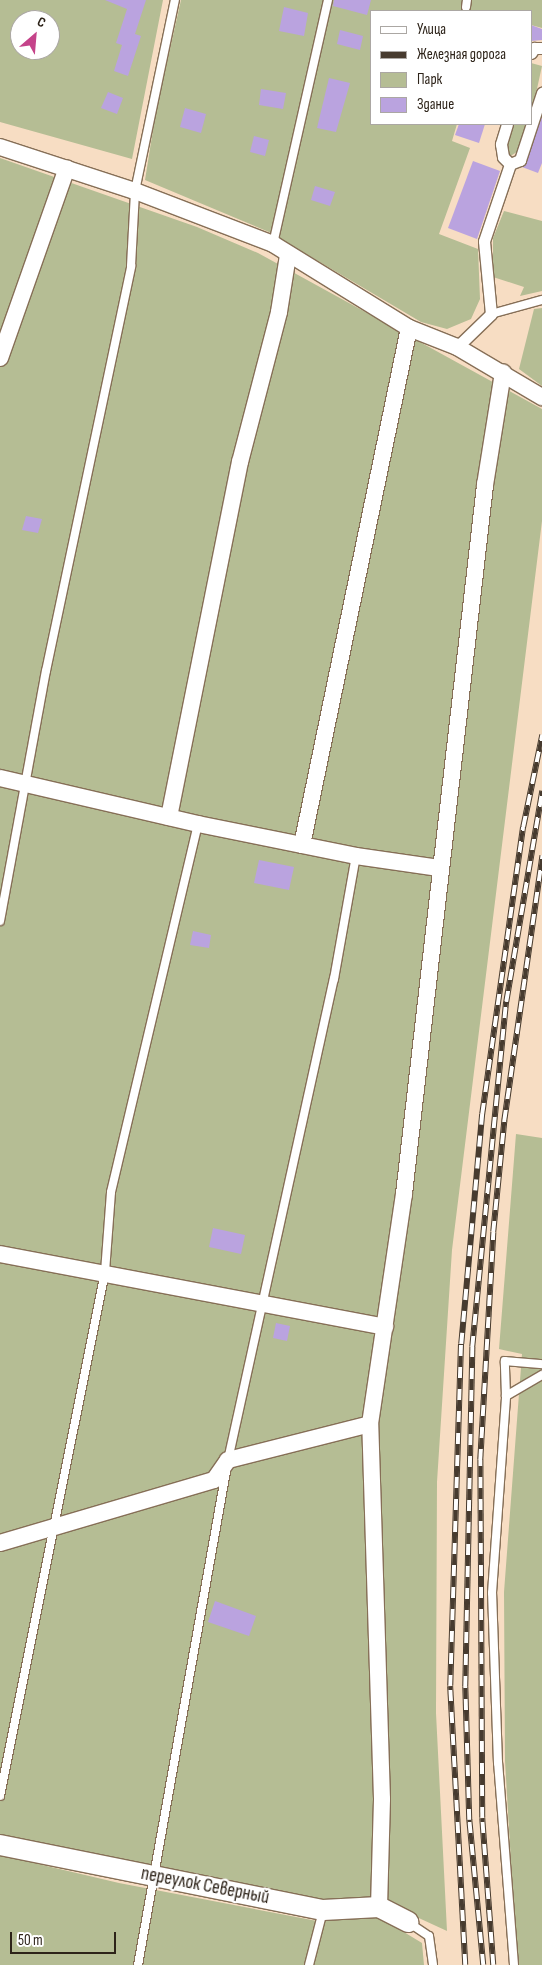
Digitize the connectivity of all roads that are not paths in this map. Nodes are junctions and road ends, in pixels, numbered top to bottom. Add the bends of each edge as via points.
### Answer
1 (176, 0) edge
2 (328, 0) edge
3 (542, 93) edge
4 (532, 123) edge
5 (507, 125) edge
6 (531, 125) edge
7 (0, 147) edge
8 (510, 164) junction
9 (67, 168) junction
10 (135, 191) junction
11 (273, 244) junction
12 (288, 255) junction
13 (542, 300) edge
14 (491, 314) junction
15 (409, 328) junction
16 (457, 347) junction
17 (0, 358) edge
18 (503, 372) junction
19 (542, 397) edge
20 (0, 778) edge
21 (26, 786) junction
22 (169, 817) junction
23 (198, 824) junction
24 (302, 845) junction
25 (356, 856) junction
26 (440, 868) junction
27 (0, 921) edge
28 (0, 1254) edge
29 (105, 1272) junction
30 (261, 1306) junction
31 (385, 1326) junction
32 (542, 1364) edge
33 (542, 1375) edge
34 (506, 1396) junction
35 (370, 1424) junction
36 (228, 1460) junction
37 (56, 1527) junction
38 (0, 1543) edge
39 (0, 1796) edge
40 (0, 1844) edge
41 (155, 1876) junction
42 (380, 1908) junction
43 (323, 1910) junction
44 (408, 1922) joint
45 (138, 1965) edge
46 (309, 1965) edge
47 (433, 1965) edge
48 (514, 1965) edge

1 - 10 lane
2 - 11 lane
3 - 4 street
5 - 8 street via 501,144 503,156
6 - 8 street via 520,160
7 - 9 street
8 - 14 street via 484,241
9 - 10 street
9 - 17 street
10 - 11 street
10 - 21 lane via 131,266 46,672
11 - 12 street
12 - 15 street
12 - 22 street via 279,312 240,462
13 - 14 lane
14 - 16 street
15 - 16 street
15 - 24 street
16 - 18 street
18 - 19 street
18 - 26 street via 485,485 468,655
20 - 21 street
21 - 22 street
21 - 27 lane
22 - 23 street
23 - 24 street
23 - 29 lane via 111,1192
24 - 25 street
25 - 26 street
25 - 30 lane via 334,979
26 - 31 street via 406,1184
28 - 29 street
29 - 30 street
29 - 37 lane
30 - 31 street
30 - 36 lane
31 - 35 street
32 - 34 lane via 505,1360
33 - 34 lane
34 - 48 lane via 492,1593 498,1763
35 - 36 street
35 - 42 street via 382,1799
36 - 37 street via 214,1480
36 - 41 lane
37 - 38 street
37 - 39 lane
40 - 41 street, переулок Северный
41 - 43 street, переулок Северный
41 - 45 lane
42 - 43 street, переулок Северный
42 - 44 street, переулок Северный
43 - 46 lane
44 - 47 lane via 429,1936

